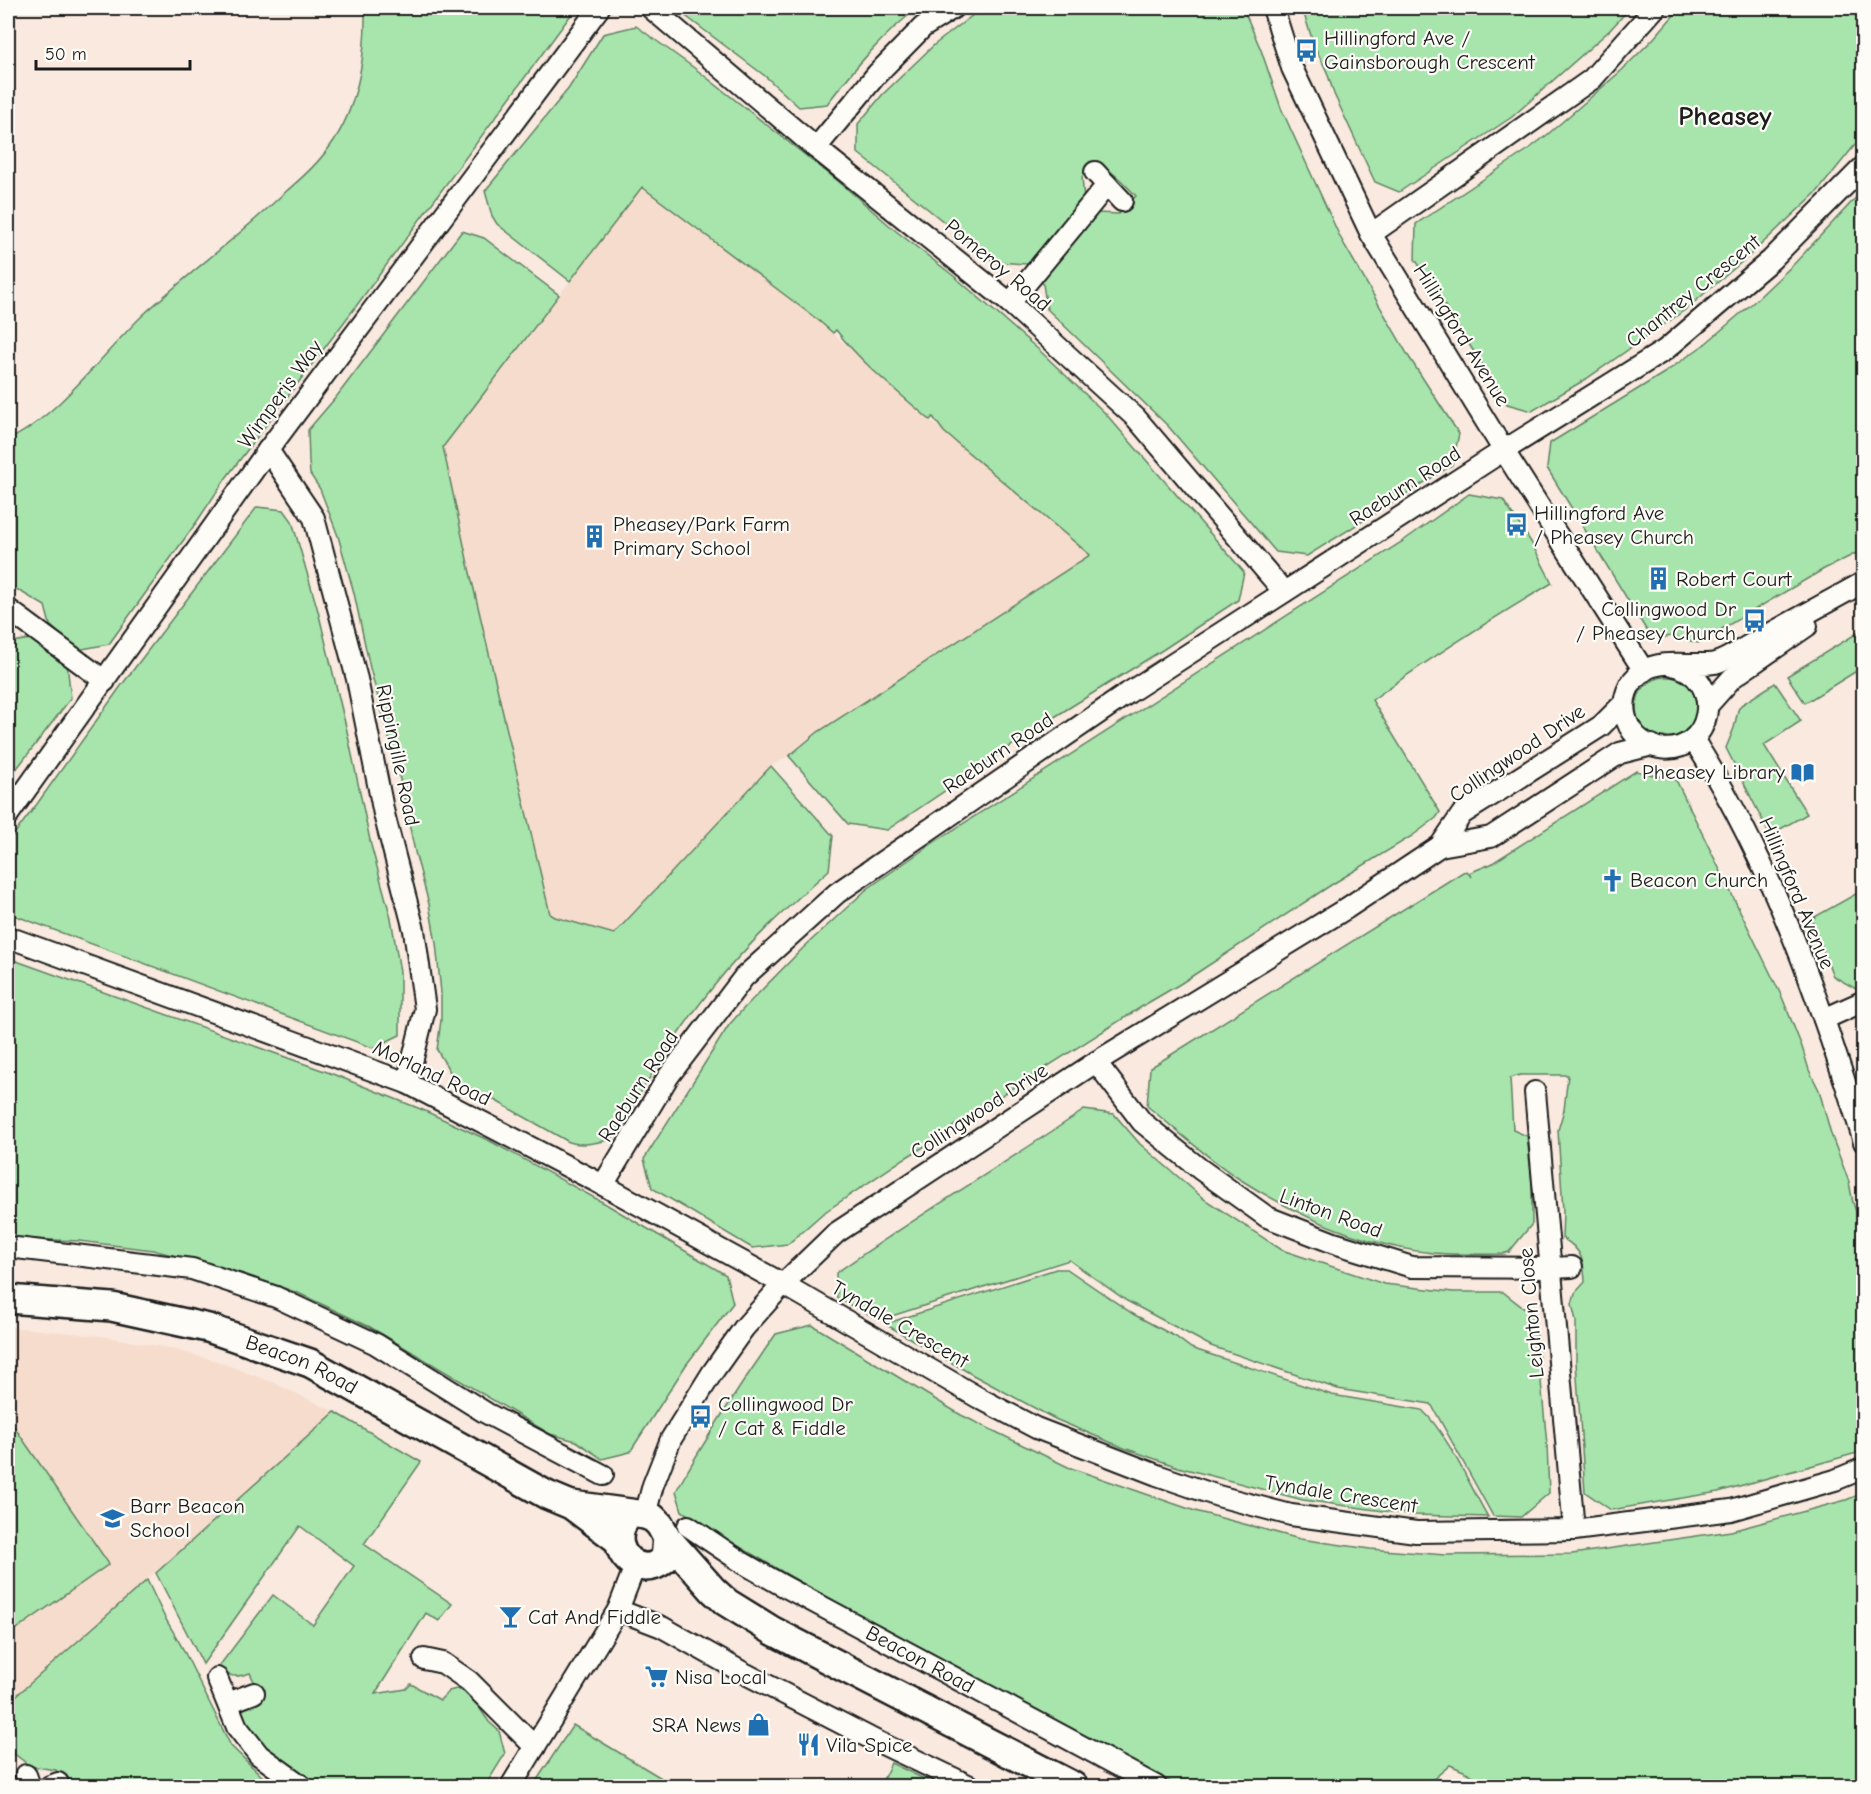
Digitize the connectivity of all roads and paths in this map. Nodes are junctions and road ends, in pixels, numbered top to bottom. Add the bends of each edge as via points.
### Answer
1 (599, 8) edge
2 (651, 8) edge
3 (952, 8) edge
4 (1273, 8) edge
5 (1655, 8) edge
6 (816, 148) junction
7 (1863, 166) edge
8 (1122, 201) dead end
9 (1371, 234) junction
10 (1010, 303) junction
11 (268, 450) junction
12 (1504, 451) junction
13 (1863, 584) edge
14 (1284, 592) junction
15 (9, 610) dead end
16 (1672, 665) junction
17 (1644, 671) junction
18 (105, 681) junction
19 (1623, 704) junction
20 (1708, 705) junction
21 (1693, 739) junction
22 (1652, 745) junction
23 (8, 815) edge
24 (1440, 846) junction
25 (8, 937) edge
26 (1863, 1001) edge
27 (1824, 1019) junction
28 (1096, 1062) junction
29 (407, 1083) junction
30 (1535, 1092) dead end
31 (1863, 1142) edge
32 (603, 1185) junction
33 (8, 1247) edge
34 (1572, 1266) dead end
35 (1552, 1269) junction
36 (783, 1284) junction
37 (8, 1299) edge
38 (1863, 1468) edge
39 (603, 1475) dead end
40 (571, 1505) junction
41 (640, 1514) junction
42 (1574, 1530) junction
43 (677, 1532) junction
44 (618, 1540) junction
45 (646, 1566) junction
46 (713, 1590) junction
47 (618, 1610) junction
48 (424, 1659) dead end
49 (218, 1678) dead end
50 (254, 1693) dead end
51 (228, 1703) junction
52 (535, 1746) junction
53 (302, 1786) edge
54 (511, 1786) edge
55 (970, 1786) edge
56 (1073, 1786) edge
57 (1156, 1786) edge

1 - 11 street, Wimperis Way
2 - 6 street, Pomeroy Road
3 - 6 street via 923,27
4 - 9 street, Hillingford Avenue via 1292,68
5 - 9 street via 1592,79
6 - 10 street, Pomeroy Road
7 - 12 street, Chantrey Crescent via 1771,260 1665,350
8 - 10 street via 1101,179
9 - 12 street, Hillingford Avenue
10 - 14 street, Pomeroy Road via 1136,418
11 - 18 street, Wimperis Way
11 - 29 street, Rippingille Road via 314,518 357,679 384,814 414,930 425,1009
12 - 14 street, Raeburn Road
12 - 17 street, Hillingford Avenue
13 - 16 street via 1716,663
13 - 20 street via 1732,678
14 - 32 street, Raeburn Road via 1128,693 837,893 744,977 668,1077
15 - 18 street
16 - 17 street
16 - 20 street via 1695,676
17 - 19 street, Collingwood Drive via 1629,687
18 - 23 street, Wimperis Way
19 - 22 street via 1632,730
19 - 24 street, Collingwood Drive via 1601,726 1462,814
20 - 21 street via 1705,723
21 - 22 street, Collingwood Drive via 1671,748
21 - 27 street, Hillingford Avenue via 1721,783 1767,875
22 - 24 street, Collingwood Drive via 1620,753 1491,837
24 - 28 street, Collingwood Drive via 1347,908
25 - 29 street, Morland Road
26 - 27 street
27 - 31 street, Hillingford Avenue
28 - 35 street, Linton Road via 1142,1122 1267,1217 1412,1267
28 - 36 street, Collingwood Drive via 836,1233
29 - 32 street, Morland Road
30 - 35 street, Leighton Close
32 - 36 street, Morland Road
33 - 39 street via 192,1269 276,1297 376,1344 485,1418
34 - 35 street, Linton Road
35 - 42 street, Leighton Close
36 - 41 street, Collingwood Drive via 744,1328 688,1411 671,1439
36 - 42 street, Tyndale Crescent via 1036,1428 1218,1496 1291,1515 1416,1532
37 - 40 main road, Beacon Road via 112,1307 208,1328 310,1363
38 - 42 street, Tyndale Crescent via 1731,1510
40 - 41 main road, Beacon Road
40 - 44 main road, Beacon Road
41 - 43 main road, Beacon Road
41 - 44 main road via 625,1520
43 - 45 main road via 665,1559
43 - 46 main road, Beacon Road
43 - 57 street, Beacon Road via 743,1563
44 - 45 main road, Beacon Road via 622,1552
45 - 46 main road, Beacon Road
45 - 47 street
46 - 56 main road, Beacon Road via 773,1631
47 - 52 street
47 - 55 street via 662,1627 870,1738
48 - 52 street via 443,1663 469,1681
49 - 51 street
50 - 51 street
51 - 53 street via 237,1727 259,1755
52 - 54 street

